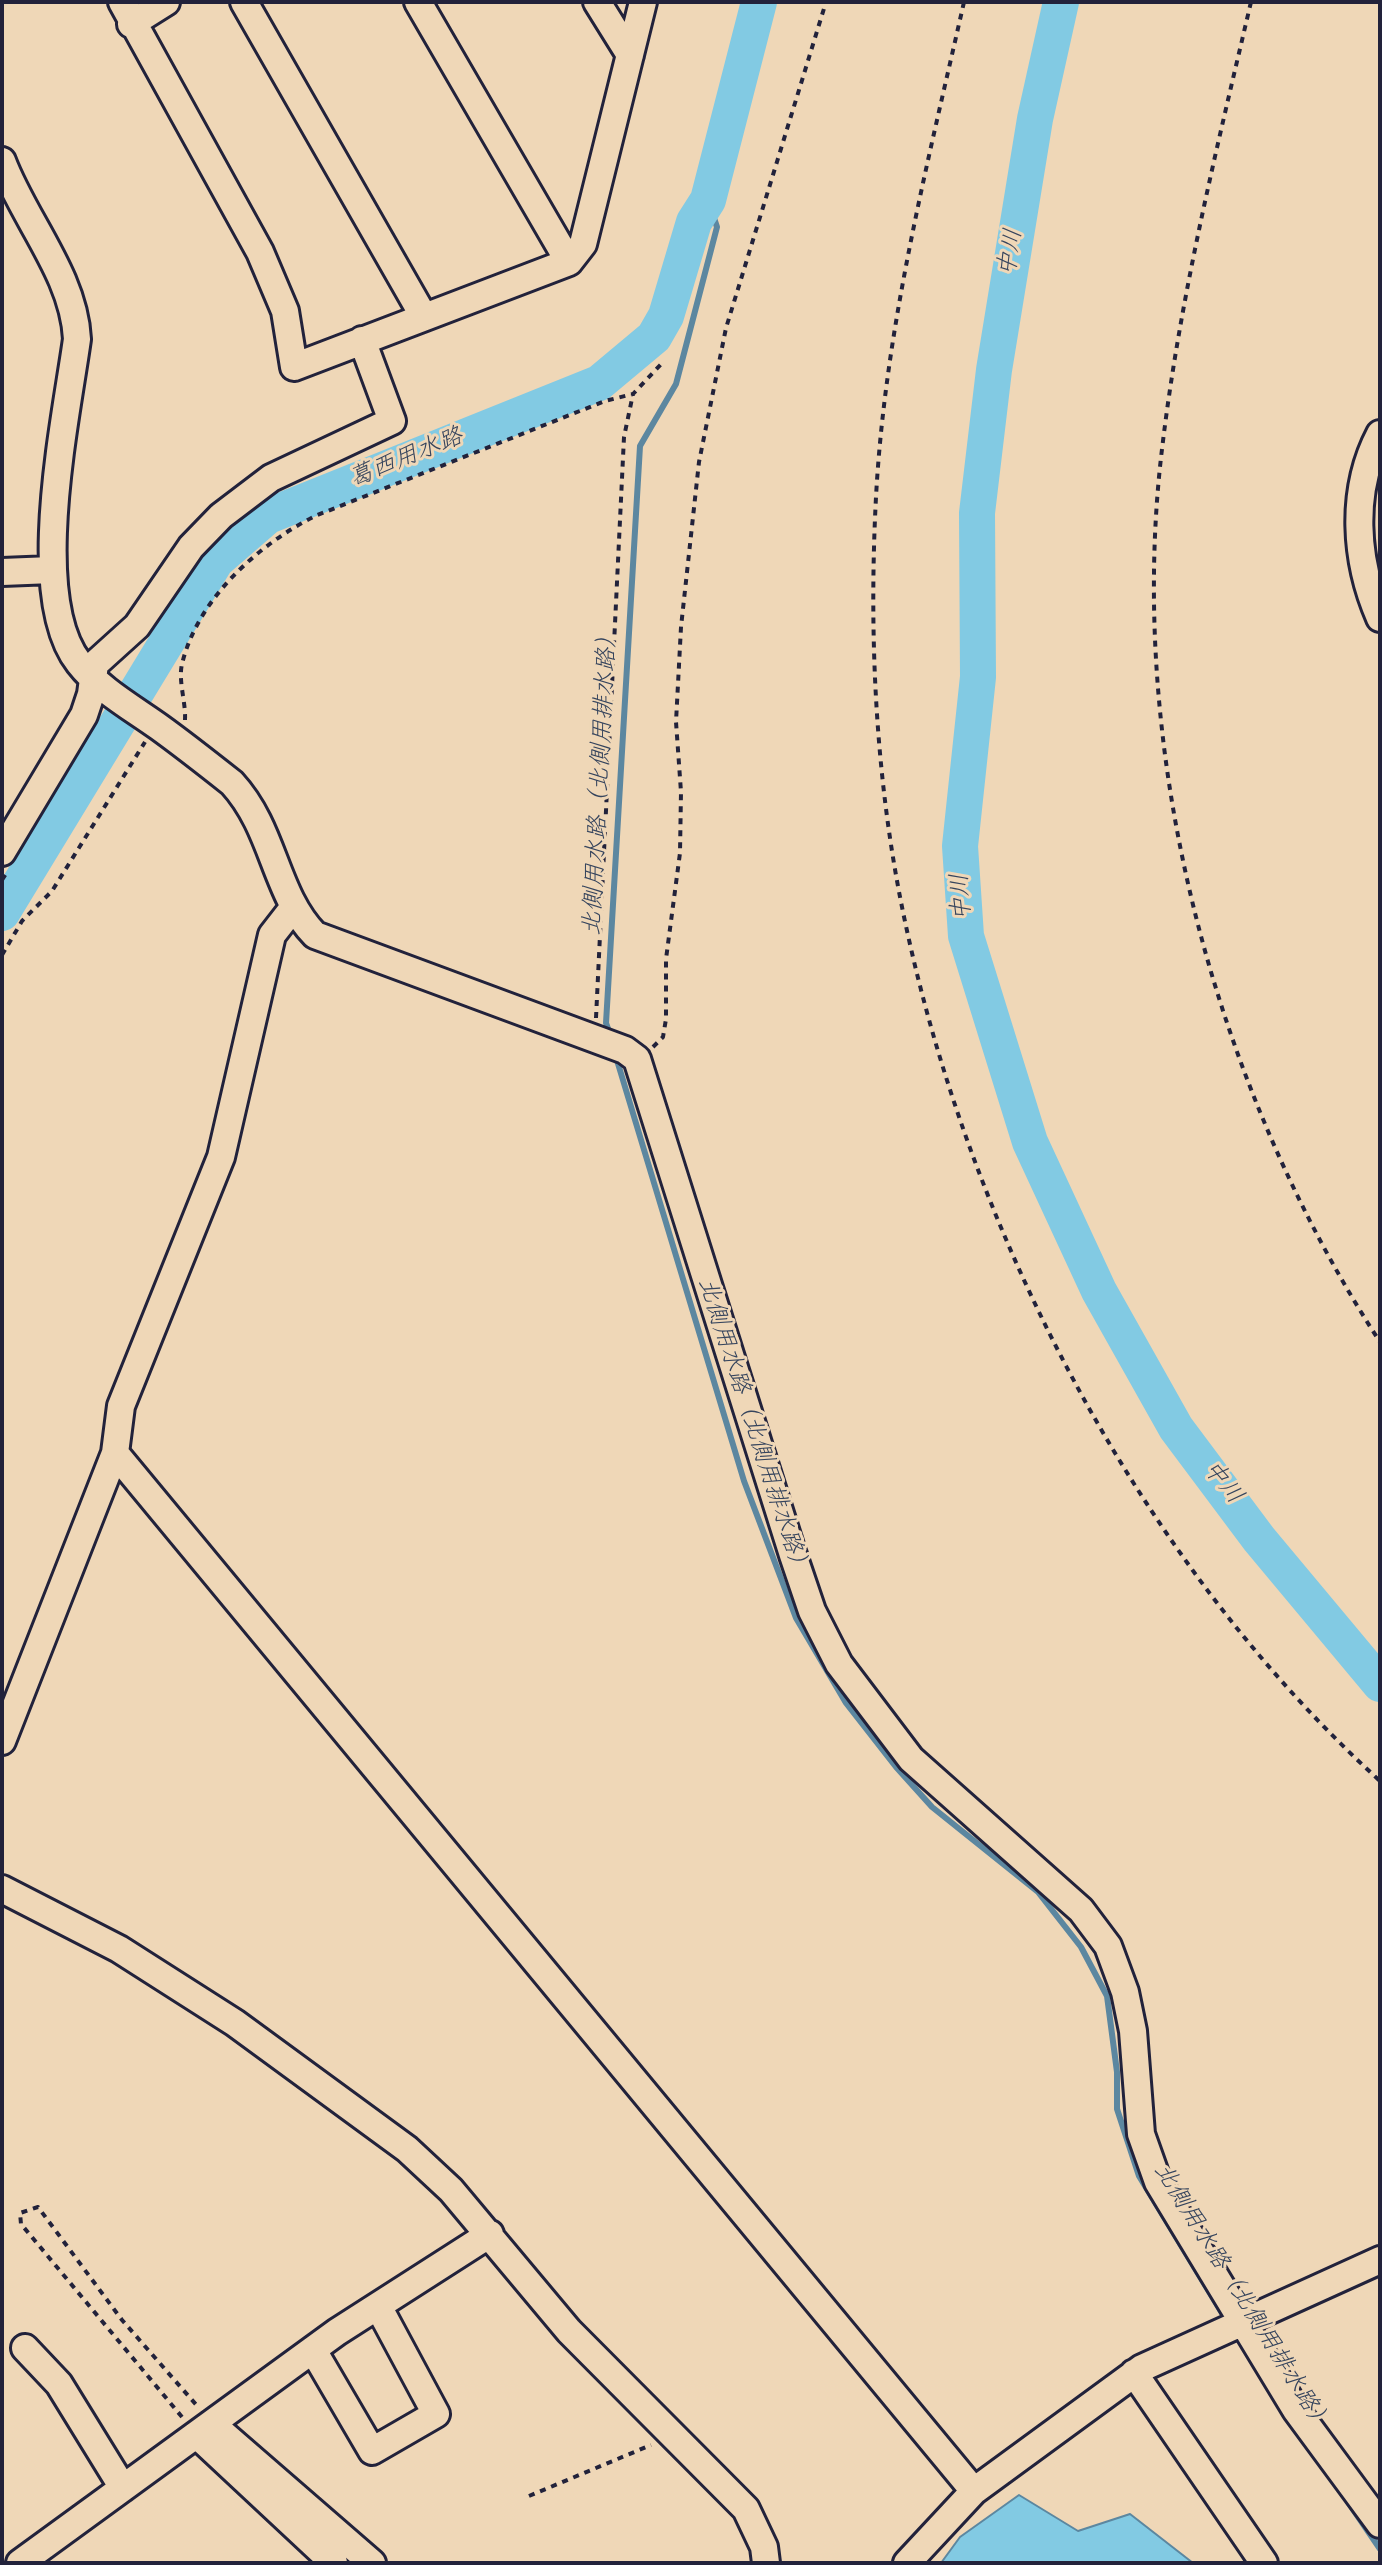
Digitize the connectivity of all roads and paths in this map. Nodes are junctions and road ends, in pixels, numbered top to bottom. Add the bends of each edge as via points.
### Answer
1 (166, 2) edge
2 (244, 2) edge
3 (418, 2) edge
4 (597, 2) edge
5 (643, 2) edge
6 (826, 2) edge
7 (964, 2) edge
8 (1251, 2) edge
9 (127, 13) edge
10 (630, 55) junction
11 (2, 161) edge
12 (569, 262) junction
13 (424, 317) junction
14 (362, 340) junction
15 (664, 361) dead end
16 (633, 394) junction
17 (1380, 434) edge
18 (52, 570) junction
19 (2, 572) edge
20 (1380, 618) edge
21 (100, 685) junction
22 (148, 729) junction
23 (177, 741) junction
24 (2, 852) edge
25 (293, 908) junction
26 (2, 955) edge
27 (615, 1048) junction
28 (1380, 1342) edge
29 (115, 1453) junction
30 (2, 1741) edge
31 (1380, 1781) edge
32 (2, 1889) edge
33 (490, 2234) junction
34 (1380, 2260) edge
35 (378, 2306) junction
36 (1234, 2328) junction
37 (25, 2348) dead end
38 (313, 2350) junction
39 (1134, 2373) junction
40 (205, 2430) junction
41 (671, 2436) junction
42 (123, 2488) junction
43 (974, 2491) junction
44 (529, 2496) dead end
45 (1380, 2524) edge
46 (20, 2563) edge
47 (334, 2563) edge
48 (372, 2563) edge
49 (766, 2563) edge
50 (907, 2563) edge
51 (1264, 2563) edge

1 - 9 street
2 - 13 street
3 - 12 street
4 - 10 street
5 - 10 street
6 - 27 path via 726,328 699,462 681,627 676,722 682,826 666,959 663,1037
7 - 31 path via 897,312 876,497 876,694 901,901 932,1028 969,1143 1009,1244 1079,1390 1134,1488 1231,1620
8 - 28 path via 1182,320 1162,443 1154,581 1162,722 1178,842 1211,970 1257,1104 1332,1265
9 - 14 street via 260,252 285,311 294,367
10 - 12 street via 583,244
11 - 18 street via 76,320
12 - 13 street
13 - 14 street
14 - 21 street via 392,421 271,478 221,516 191,547 137,626 104,653
15 - 16 path
16 - 23 path via 358,498 270,540 230,579 193,637 183,662 185,717
16 - 27 path via 624,437
17 - 20 street via 1364,480 1359,522 1363,572
18 - 19 street
18 - 21 street via 58,618 70,650
21 - 22 street
21 - 24 street
22 - 23 street
22 - 26 path via 52,891 22,921
23 - 25 street via 247,799
25 - 27 street via 315,935 328,942
25 - 29 street via 272,935 221,1157 121,1406
27 - 36 street via 812,1611 839,1664 911,1759 1072,1900 1108,1946 1130,2018 1141,2134 1158,2182
29 - 30 street
29 - 43 street
32 - 33 street via 119,1949 247,2032 407,2149
33 - 35 street
33 - 41 street via 569,2331
34 - 36 street
35 - 38 street
35 - 38 street via 436,2414 372,2451
36 - 39 street
36 - 45 street
37 - 42 street via 59,2384
38 - 40 street
39 - 43 street
39 - 51 street
40 - 40 path via 38,2207 20,2213 21,2224
40 - 42 street
40 - 47 street
40 - 48 street
41 - 44 path
41 - 49 street via 746,2509
42 - 46 street
43 - 50 street

